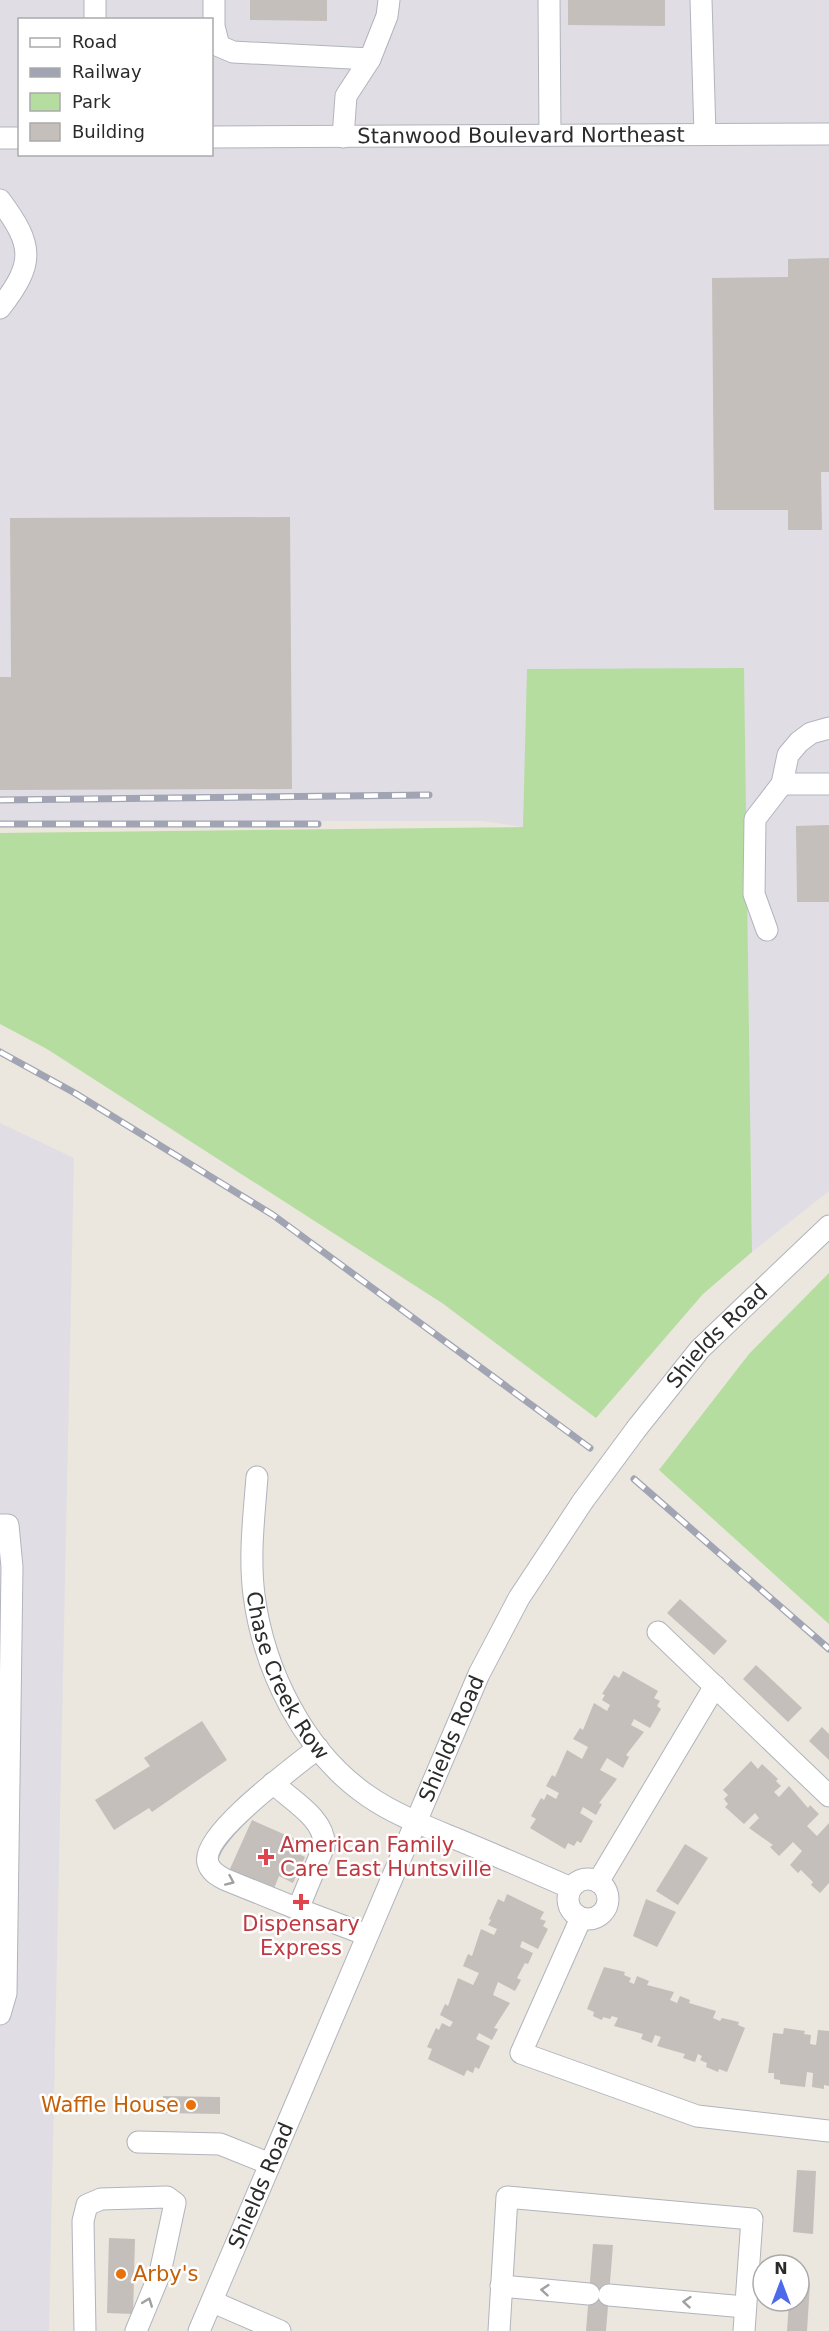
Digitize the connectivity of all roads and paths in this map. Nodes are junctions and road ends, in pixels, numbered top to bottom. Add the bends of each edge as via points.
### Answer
1 (95, 0) edge
2 (214, 0) edge
3 (389, 0) edge
4 (549, 0) edge
5 (701, 0) edge
6 (95, 18) edge
7 (370, 59) junction
8 (705, 134) junction
9 (829, 134) edge
10 (550, 135) junction
11 (213, 137) edge
12 (343, 137) junction
13 (0, 138) edge
14 (18, 138) edge
15 (0, 201) edge
16 (0, 308) edge
17 (829, 728) edge
18 (782, 784) junction
19 (829, 784) edge
20 (767, 930) dead end
21 (829, 1226) edge
22 (257, 1477) dead end
23 (0, 1525) edge
24 (658, 1632) dead end
25 (715, 1686) junction
26 (318, 1748) junction
27 (273, 1783) junction
28 (829, 1796) edge
29 (418, 1822) junction
30 (598, 1882) junction
31 (571, 1888) junction
32 (298, 1909) junction
33 (581, 1918) junction
34 (367, 1935) junction
35 (0, 2014) edge
36 (829, 2131) edge
37 (138, 2142) dead end
38 (270, 2164) junction
39 (501, 2286) junction
40 (213, 2302) junction
41 (745, 2307) junction
42 (85, 2331) edge
43 (136, 2331) edge
44 (199, 2331) edge
45 (280, 2331) edge
46 (499, 2331) edge
47 (744, 2331) edge

1 - 6 street
2 - 7 street via 219,46 233,52
3 - 7 street via 387,16
4 - 10 street
5 - 8 street
7 - 12 street via 346,96
8 - 9 street, Stanwood Boulevard Northeast
8 - 10 street, Stanwood Boulevard Northeast
10 - 12 street, Stanwood Boulevard Northeast
11 - 12 street, Stanwood Boulevard Northeast
13 - 14 street
15 - 16 street via 18,224 27,261 21,280
17 - 18 street via 811,733 793,748
18 - 19 street
18 - 20 street via 755,819 754,894
21 - 29 street, Shields Road, bridge via 700,1349 583,1501 519,1598 479,1674
22 - 26 street, Chase Creek Row via 252,1553 254,1595 262,1636 276,1679
23 - 35 street via 8,1525 12,1568 6,1993
24 - 25 street
25 - 28 street
25 - 30 street
26 - 27 street
26 - 29 street, Chase Creek Row via 368,1796
27 - 32 street via 321,1826 325,1837
27 -> 32 street via 217,1837 207,1862 213,1873
29 - 31 street, Chase Creek Row
29 - 34 street, Shields Road
30 - 31 street via 585,1879
30 - 33 street via 606,1892 607,1904 600,1915
31 - 33 street via 568,1904
32 - 34 street
33 - 36 street via 521,2053 697,2116
34 - 38 street, Shields Road
37 - 38 street via 220,2144
38 - 40 street, Shields Road
41 -> 39 street
39 - 41 street via 507,2197 752,2219
39 - 46 street
40 - 44 street, Shields Road
40 - 45 street
41 - 47 street
43 -> 42 street via 159,2273 176,2204 167,2197 101,2199 87,2205

